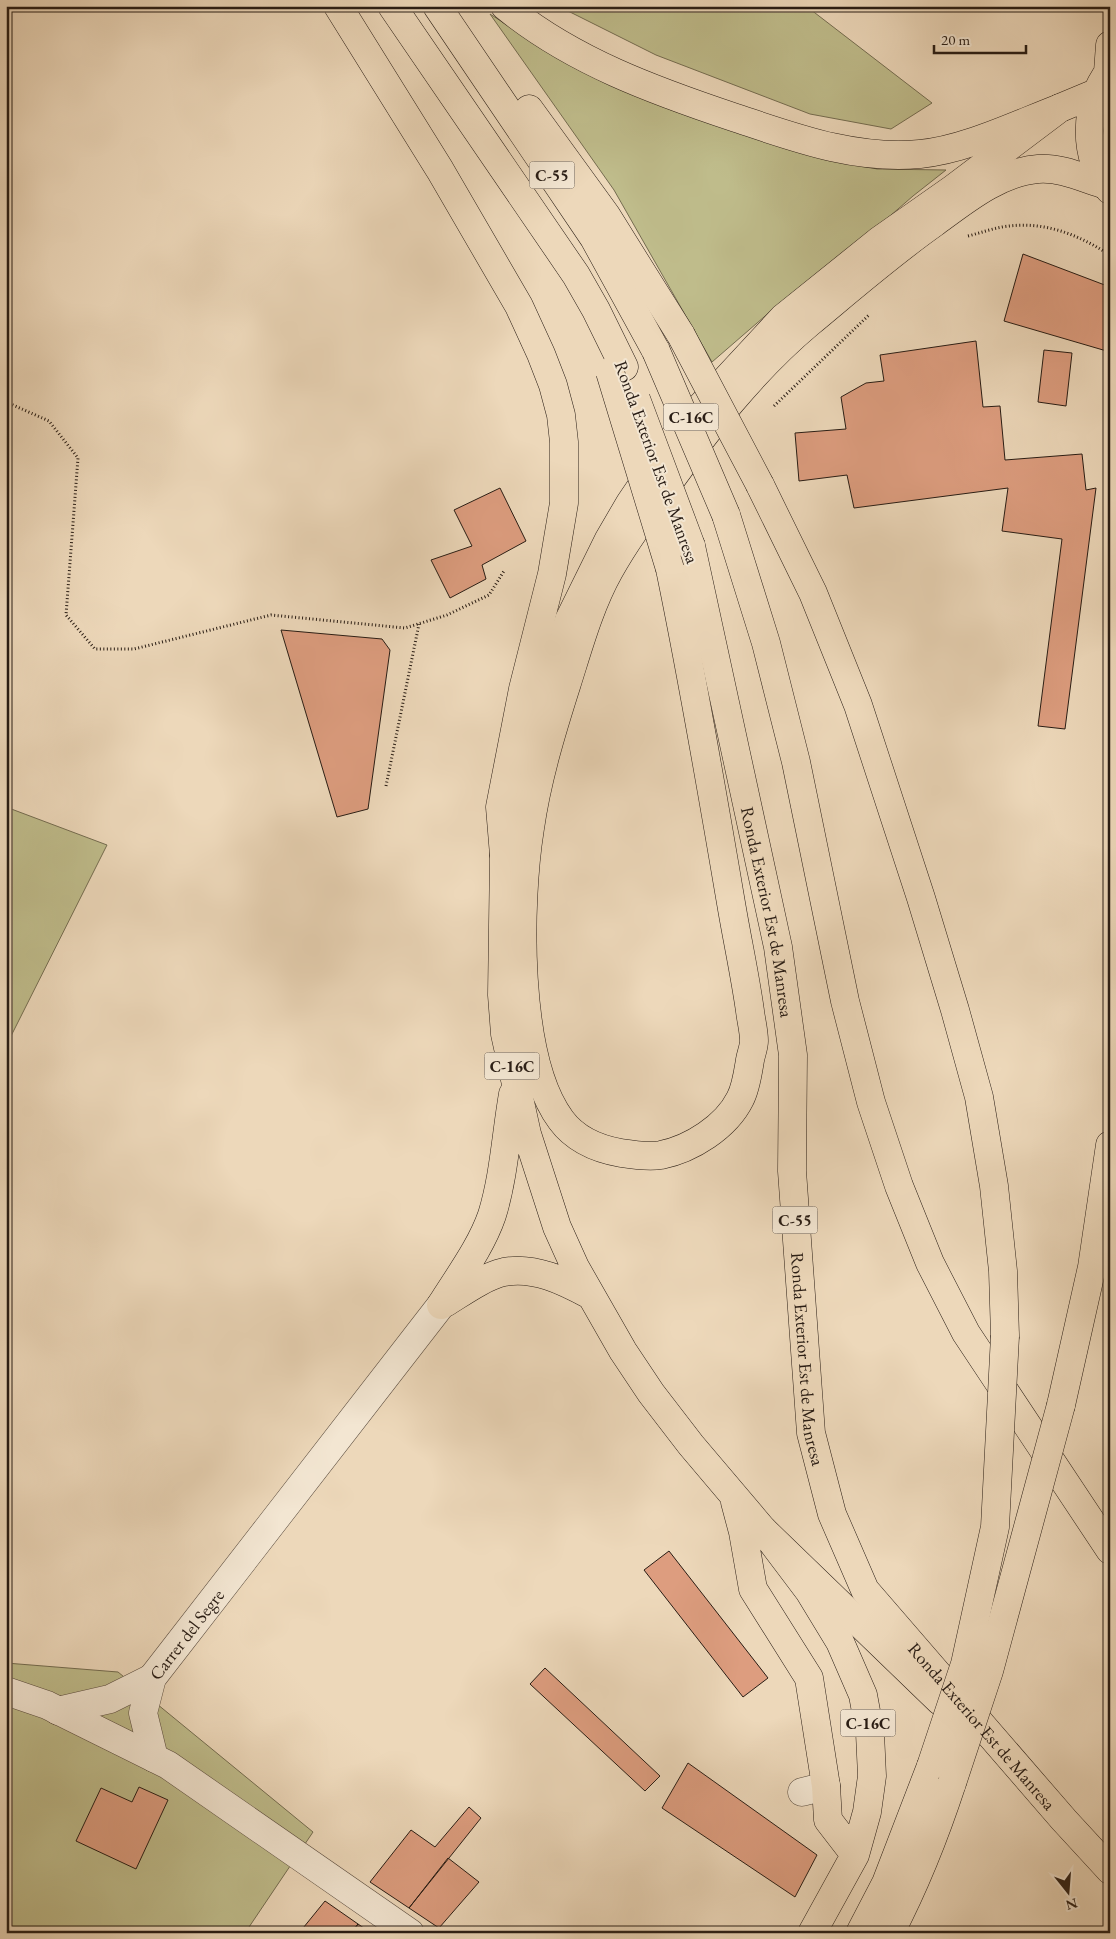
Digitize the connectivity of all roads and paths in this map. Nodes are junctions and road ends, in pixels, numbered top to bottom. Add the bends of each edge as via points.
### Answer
1 (338, 6) edge
2 (392, 6) edge
3 (437, 6) edge
4 (454, 6) edge
5 (505, 6) edge
6 (1106, 70) edge
7 (1060, 108) junction
8 (1108, 187) edge
9 (966, 237) dead end
10 (1110, 255) edge
11 (871, 313) dead end
12 (617, 370) junction
13 (6, 402) edge
14 (774, 406) dead end
15 (504, 571) dead end
16 (419, 624) junction
17 (386, 786) dead end
18 (504, 855) junction
19 (515, 1082) junction
20 (1110, 1145) edge
21 (590, 1294) junction
22 (441, 1305) junction
23 (733, 1496) junction
24 (763, 1530) junction
25 (1110, 1550) edge
26 (152, 1678) junction
27 (6, 1691) edge
28 (58, 1711) junction
29 (154, 1758) junction
30 (1064, 1820) junction
31 (855, 1855) junction
32 (1110, 1870) edge
33 (410, 1933) edge
34 (812, 1933) edge
35 (860, 1933) edge
36 (890, 1933) edge

1 - 18 main road via 440,170 519,306 544,362 561,415 564,502 552,574 523,689 500,807
2 - 12 main road, Ronda Exterior Est de Manresa / C-55 via 576,275 592,303
3 - 25 main road, Ronda Exterior Est de Manresa / C-55, bridge via 594,238 656,350 726,515 773,670 796,762 845,1001 871,1102 899,1186 930,1262 966,1332
4 - 35 main road, bridge via 606,215 681,336 812,592 858,705 921,898 979,1098 994,1186 1003,1271 1005,1336 995,1526 965,1664 931,1766 886,1883
5 - 7 main road via 561,46 610,71 804,141 857,153 881,156 946,149
6 - 7 main road, C-16C
6 - 8 main road via 1089,133 1094,160
7 - 18 main road, C-16C via 880,240 783,318 680,429 608,539 569,620 534,723
8 - 12 main road, bridge via 1048,168 1020,172 996,181 890,254 797,334 743,387 700,438 638,525 608,574 581,638 553,727 530,825 524,883 523,964 528,1024 544,1091 572,1133 614,1152 660,1155 704,1137 726,1117 741,1097 754,1040 670,569
9 - 10 path via 1003,227 1033,226 1056,229 1086,240
11 - 14 path
12 - 30 main road, Ronda Exterior Est de Manresa / C-55, bridge via 691,546 778,947 792,1055 792,1171 811,1433 832,1514 865,1590
13 - 16 path via 49,421 78,458 66,615 95,648 134,649 271,614 405,628
15 - 16 path via 489,595
16 - 17 path
18 - 19 main road, C-16C via 502,995 505,1034
19 - 21 main road, C-16C via 527,1134 557,1227
19 - 22 main road via 500,1180 491,1216 475,1250
20 - 36 main road, bridge via 1092,1267 1061,1405 989,1671 934,1837
21 - 22 main road via 560,1279 533,1272 504,1272
21 - 23 main road, C-16C via 651,1393
22 - 26 street, Carrer del Segre
23 - 24 main road, C-16C
23 - 31 main road via 753,1589 809,1678 814,1789 828,1820
24 - 30 main road
24 - 31 main road, C-16C via 809,1591 840,1642 863,1695 870,1733 872,1776 867,1812
26 - 28 street via 110,1698
26 - 29 street, Carrer del Segre via 143,1713
27 - 28 street
28 - 29 street
29 - 33 street
30 - 32 main road, C-55
31 - 34 main road, C-16C

